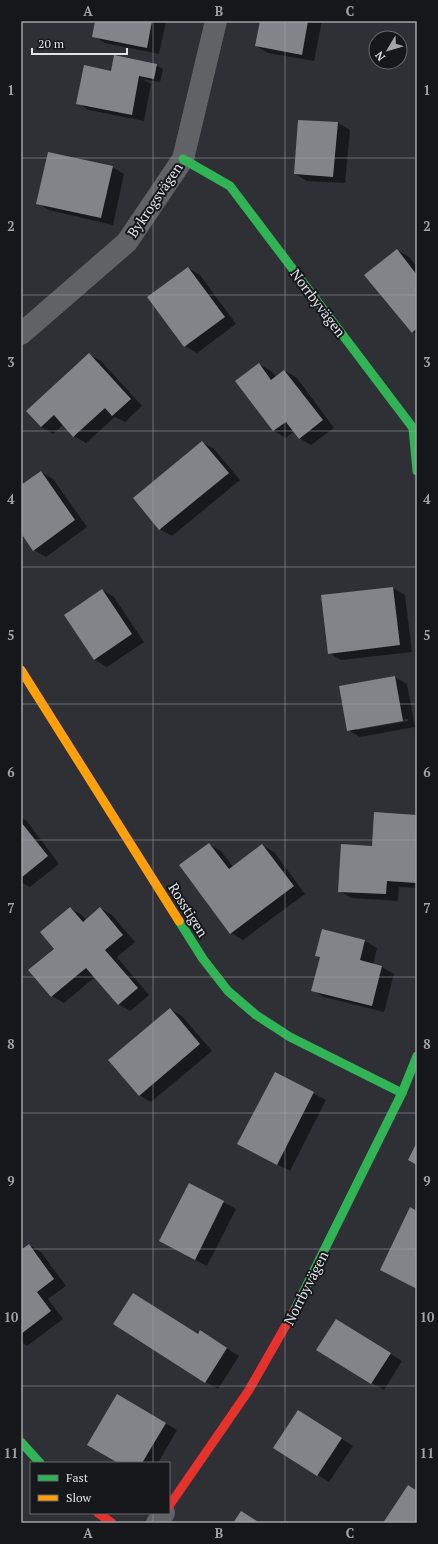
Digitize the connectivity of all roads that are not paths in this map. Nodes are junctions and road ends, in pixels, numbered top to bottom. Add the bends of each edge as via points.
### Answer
1 (216, 21) edge
2 (183, 159) junction
3 (21, 334) edge
4 (415, 428) edge
5 (417, 471) edge
6 (21, 670) edge
7 (417, 1056) edge
8 (402, 1093) junction
9 (21, 1442) edge
10 (39, 1462) edge
11 (170, 1505) edge
12 (99, 1514) edge
13 (163, 1514) edge
14 (112, 1523) edge
15 (157, 1523) edge

1 - 2 street, Bykrogsvägen
2 - 3 street, Bykrogsvägen via 127,242
2 - 4 street, Norrbyvägen via 230,186
4 - 5 street, Norrbyvägen
6 - 8 street, Rosstigen via 203,959 228,991 256,1015 290,1036
7 - 8 street, Norrbyvägen
8 - 11 street, Norrbyvägen via 293,1314 249,1390
9 - 10 street
12 - 14 street
13 - 15 street

